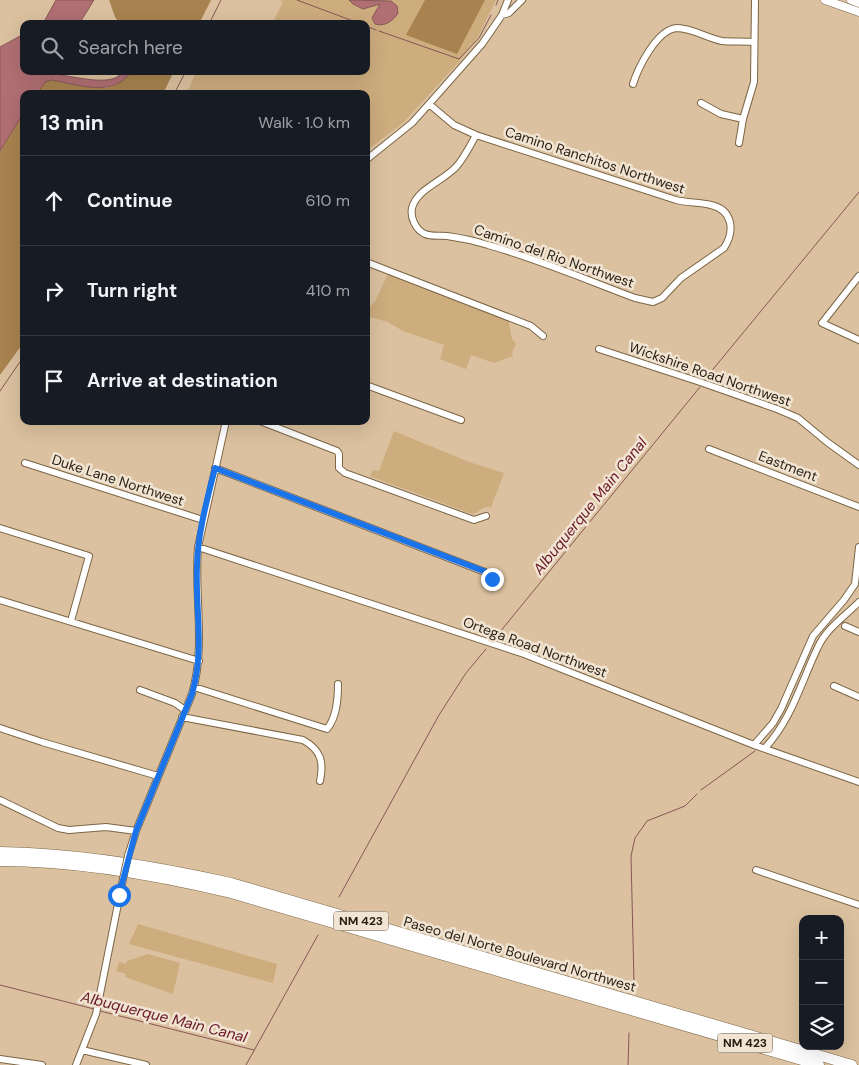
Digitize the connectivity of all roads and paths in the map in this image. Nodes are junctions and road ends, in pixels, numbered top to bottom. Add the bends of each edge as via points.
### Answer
1 (508, 0) edge
2 (522, 0) edge
3 (755, 0) edge
4 (825, 0) edge
5 (851, 0) edge
6 (859, 3) edge
7 (859, 12) edge
8 (502, 15) junction
9 (754, 42) junction
10 (633, 84) dead end
11 (429, 104) junction
12 (701, 104) dead end
13 (743, 120) junction
14 (476, 135) junction
15 (739, 143) dead end
16 (370, 157) edge
17 (370, 264) edge
18 (859, 276) edge
19 (653, 302) joint
20 (542, 336) dead end
21 (859, 340) edge
22 (599, 349) dead end
23 (370, 386) edge
24 (461, 420) dead end
25 (225, 425) edge
26 (270, 425) edge
27 (709, 449) dead end
28 (25, 463) dead end
29 (859, 464) edge
30 (215, 468) junction
31 (859, 507) edge
32 (486, 516) dead end
33 (203, 520) junction
34 (0, 528) edge
35 (198, 547) junction
36 (859, 547) edge
37 (492, 579) dead end
38 (0, 600) edge
39 (859, 602) edge
40 (71, 621) junction
41 (845, 626) dead end
42 (859, 632) edge
43 (199, 661) junction
44 (338, 684) dead end
45 (834, 686) dead end
46 (194, 687) junction
47 (140, 690) dead end
48 (859, 697) edge
49 (185, 710) junction
50 (182, 717) junction
51 (0, 728) edge
52 (754, 744) junction
53 (765, 748) junction
54 (158, 776) junction
55 (320, 781) dead end
56 (859, 782) edge
57 (0, 800) edge
58 (136, 831) junction
59 (0, 852) edge
60 (0, 861) edge
61 (756, 870) dead end
62 (859, 905) edge
63 (82, 1050) junction
64 (0, 1059) edge
65 (42, 1065) edge
66 (76, 1065) edge
67 (146, 1065) edge
68 (818, 1065) edge
69 (852, 1065) edge

1 - 8 street
2 - 8 street via 510,13
3 - 9 street
4 - 7 main road
5 - 6 main road
8 - 11 street via 482,44
9 - 10 street via 723,41 676,28 657,40 637,71
9 - 13 street via 754,82
11 - 14 street, Camino Ranchitos Northwest via 454,125
11 - 16 street via 412,123
12 - 13 street
13 - 15 street
14 - 19 street, Camino del Rio Northwest via 464,158 416,200 412,218 418,228 424,233 468,239 502,249
14 - 19 street, Camino Ranchitos Northwest via 676,200 710,205 725,214 732,226 724,248
17 - 20 street via 531,326
18 - 21 street via 822,323
22 - 29 street, Wickshire Road Northwest via 798,418
23 - 24 street
25 - 30 street
26 - 32 street via 337,451 339,468 345,473 474,520
27 - 31 street, Eastment
28 - 33 street, Duke Lane Northwest
30 - 33 street
30 - 37 street via 486,572
33 - 35 street
34 - 40 street via 89,556
35 - 43 street
35 - 52 street, Ortega Road Northwest via 524,654
36 - 52 street via 855,584 813,636 773,723
38 - 40 street
39 - 53 street via 822,639 789,716
40 - 43 street
41 - 42 street
43 - 46 street
44 - 46 street via 335,713 327,728
45 - 48 street
46 - 49 street
47 - 49 street
49 - 50 street
50 - 54 street
50 - 55 street via 303,740 318,752 322,770
51 - 54 street
52 - 53 street, Ortega Road Northwest
53 - 56 street, Ortega Road Northwest
54 - 58 street
57 - 58 street via 58,828 106,827
58 - 63 street, bridge via 97,1010
59 - 69 highway, Paseo del Norte Boulevard Northwest / NM 423 via 108,860 231,883
60 - 68 highway, Paseo del Norte Boulevard Northwest / NM 423 via 105,869 156,876 222,891
61 - 62 street
63 - 66 street
63 - 67 street
64 - 65 street

